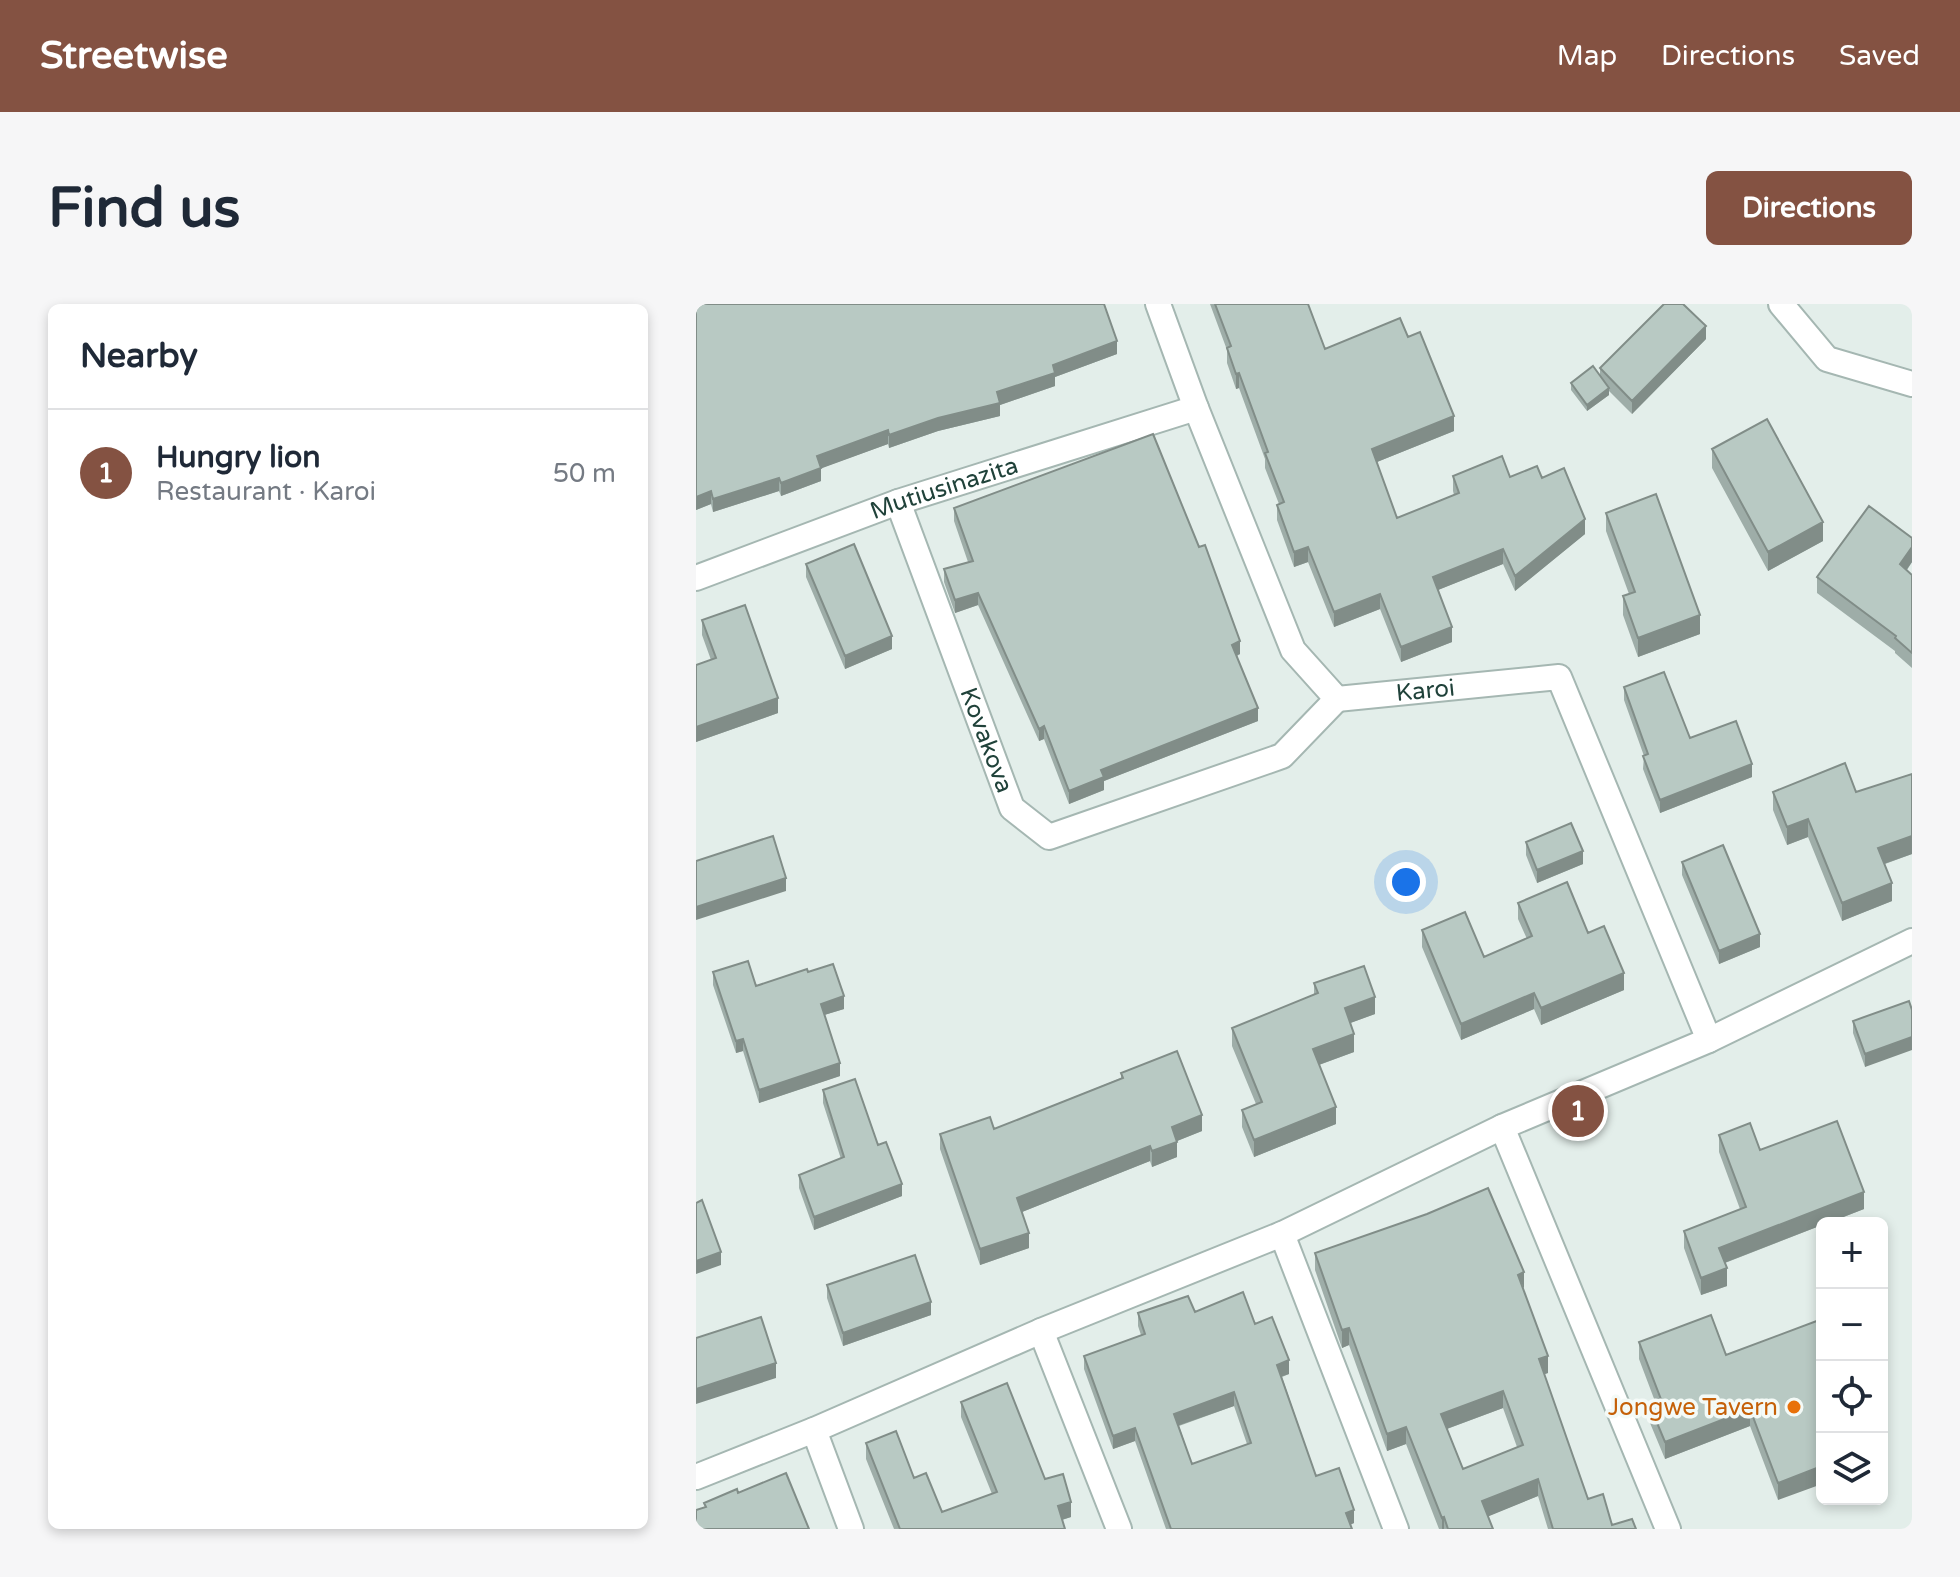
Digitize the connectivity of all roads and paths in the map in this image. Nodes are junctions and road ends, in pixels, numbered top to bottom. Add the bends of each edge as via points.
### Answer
1 (1158, 304) edge
2 (1781, 304) edge
3 (1912, 384) edge
4 (1196, 408) junction
5 (898, 502) junction
6 (696, 578) edge
7 (1337, 699) junction
8 (1912, 941) edge
9 (1709, 1040) junction
10 (1502, 1127) junction
11 (1282, 1234) junction
12 (1041, 1331) junction
13 (814, 1430) junction
14 (696, 1477) edge
15 (851, 1529) edge
16 (1119, 1529) edge
17 (1396, 1529) edge
18 (1668, 1529) edge

1 - 4 street
2 - 3 street via 1827,359
4 - 5 street, Mutiusinazita
4 - 7 street via 1293,650
5 - 6 street, Mutiusinazita
5 - 7 street, Kovakova via 1012,808 1049,837 1282,756
7 - 9 street, Karoi via 1559,677
8 - 9 street
9 - 10 street
10 - 11 street
10 - 18 street
11 - 12 street
11 - 17 street
12 - 13 street
12 - 16 street
13 - 14 street
13 - 15 street

